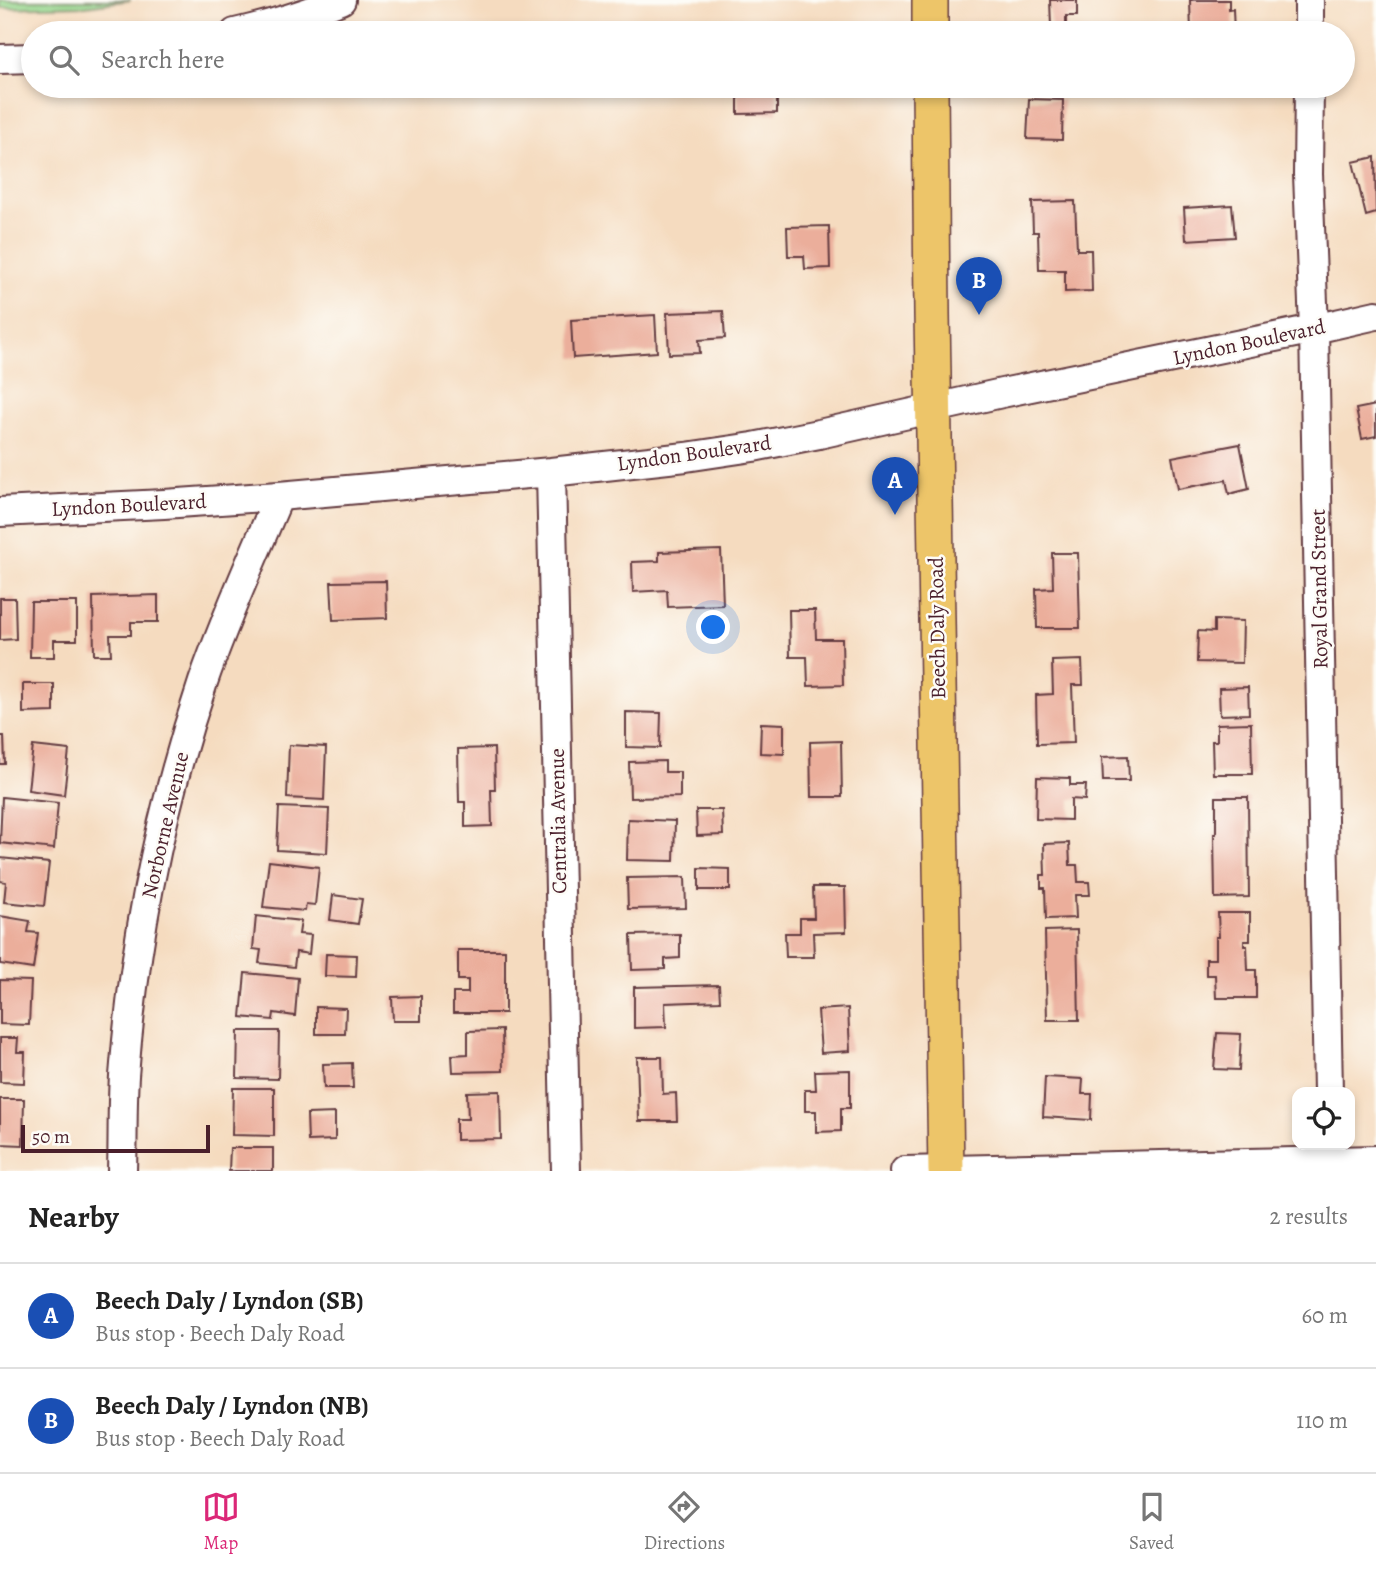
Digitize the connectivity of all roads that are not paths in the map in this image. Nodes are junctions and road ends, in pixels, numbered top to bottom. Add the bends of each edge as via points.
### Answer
1 (341, 0) edge
2 (930, 0) edge
3 (1309, 0) edge
4 (283, 21) edge
5 (930, 21) edge
6 (1309, 21) edge
7 (21, 59) edge
8 (0, 60) edge
9 (930, 98) edge
10 (1309, 98) edge
11 (1376, 315) edge
12 (1314, 329) junction
13 (934, 408) junction
14 (551, 472) junction
15 (279, 496) junction
16 (0, 512) edge
17 (1328, 1087) edge
18 (1329, 1159) edge
19 (1376, 1160) edge
20 (122, 1171) edge
21 (566, 1171) edge
22 (905, 1171) edge
23 (946, 1171) edge

1 - 4 street
2 - 5 main road
3 - 6 street
7 - 8 street
9 - 13 main road, Beech Daly Road
10 - 12 street, Royal Grand Street
11 - 12 street, Lyndon Boulevard
12 - 13 street, Lyndon Boulevard
12 - 17 street, Royal Grand Street
13 - 14 street, Lyndon Boulevard via 753,447
13 - 23 main road, Beech Daly Road
14 - 15 street, Lyndon Boulevard
14 - 21 street, Centralia Avenue
15 - 16 street, Lyndon Boulevard
15 - 20 street, Norborne Avenue via 203,681 149,883 124,1077
18 - 19 street
18 - 23 street
22 - 23 street

